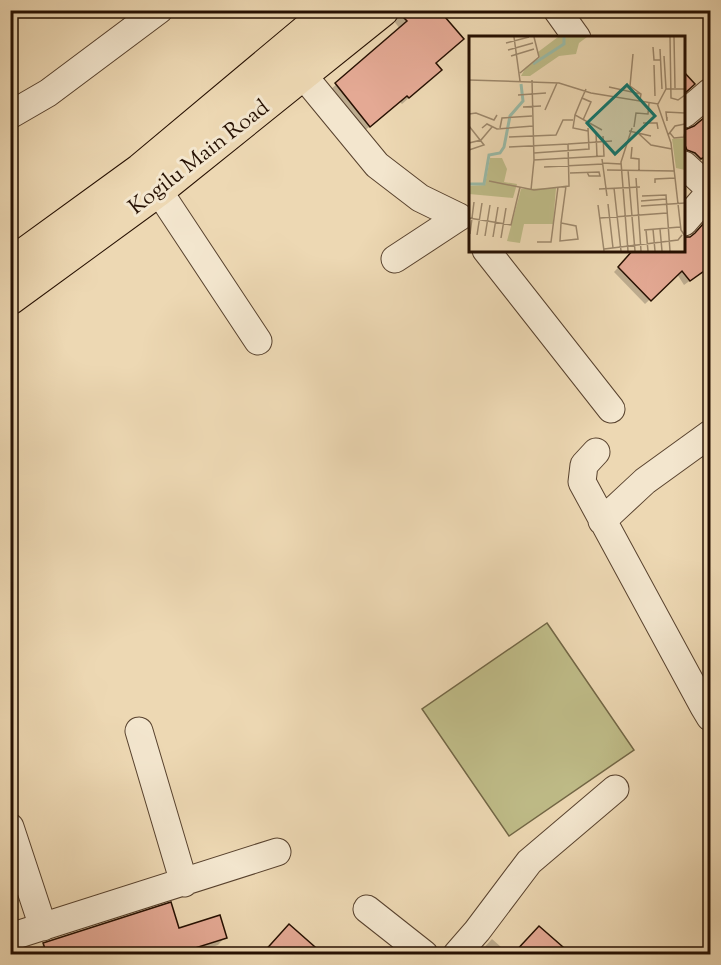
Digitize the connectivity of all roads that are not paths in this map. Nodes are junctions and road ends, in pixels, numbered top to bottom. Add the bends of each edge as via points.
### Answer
1 (159, 10) edge
2 (332, 10) edge
3 (382, 10) edge
4 (556, 10) edge
5 (576, 36) edge
6 (302, 74) junction
7 (711, 92) edge
8 (685, 113) edge
9 (10, 116) edge
10 (685, 166) edge
11 (158, 190) junction
12 (711, 190) edge
13 (467, 218) edge
14 (685, 221) edge
15 (488, 252) edge
16 (394, 259) dead end
17 (10, 265) edge
18 (10, 298) edge
19 (258, 341) dead end
20 (611, 409) dead end
21 (711, 434) edge
22 (596, 452) dead end
23 (602, 521) junction
24 (711, 717) edge
25 (139, 731) dead end
26 (615, 789) dead end
27 (10, 826) edge
28 (278, 852) dead end
29 (184, 883) junction
30 (367, 909) dead end
31 (43, 927) junction
32 (10, 937) edge
33 (424, 954) edge
34 (457, 954) edge

1 - 9 street via 48,93
2 - 17 main road, Kogilu Main Road via 141,170
3 - 6 main road, Kogilu Main Road
4 - 5 street
6 - 11 main road, Kogilu Main Road
6 - 13 street via 377,165 420,198
7 - 8 street
10 - 12 street
11 - 18 main road, Kogilu Main Road
11 - 19 street
12 - 14 street
13 - 16 street
15 - 20 street
21 - 23 street via 645,481
22 - 23 street via 584,465 582,482
23 - 24 street
25 - 29 street
26 - 34 street via 529,862
27 - 31 street
28 - 29 street
29 - 31 street
30 - 33 street
31 - 32 street

